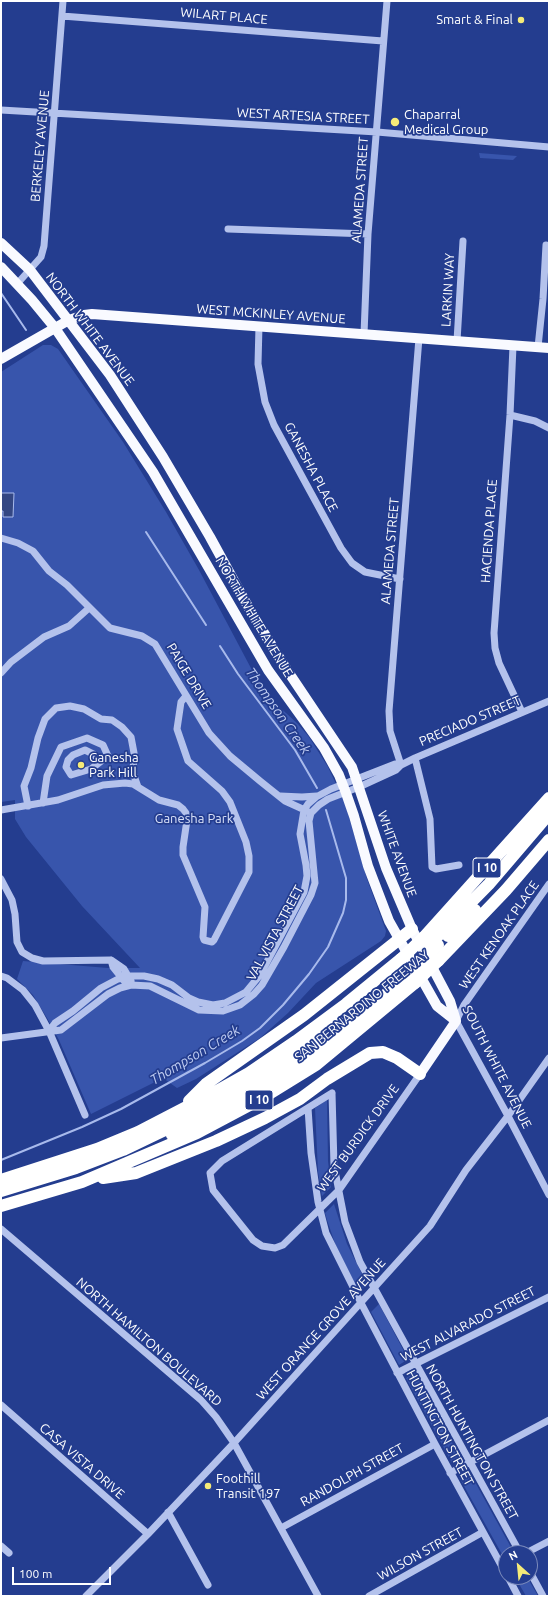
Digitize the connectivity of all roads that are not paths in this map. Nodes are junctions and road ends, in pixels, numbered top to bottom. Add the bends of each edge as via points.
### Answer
1 (64, 1) edge
2 (387, 1) edge
3 (62, 16) junction
4 (384, 41) junction
5 (1, 110) edge
6 (56, 114) junction
7 (377, 132) junction
8 (549, 147) edge
9 (228, 229) dead end
10 (368, 234) junction
11 (463, 241) dead end
12 (1, 243) edge
13 (546, 245) dead end
14 (1, 268) edge
15 (30, 270) junction
16 (17, 284) junction
17 (69, 320) junction
18 (259, 326) junction
19 (55, 328) junction
20 (364, 334) junction
21 (419, 338) junction
22 (457, 341) junction
23 (513, 346) junction
24 (538, 347) junction
25 (549, 348) edge
26 (1, 359) edge
27 (510, 415) junction
28 (549, 428) edge
29 (1, 538) edge
30 (400, 578) junction
31 (89, 608) junction
32 (1, 673) edge
33 (186, 696) junction
34 (549, 701) edge
35 (522, 712) junction
36 (415, 758) junction
37 (99, 762) junction
38 (401, 765) junction
39 (358, 783) junction
40 (138, 787) junction
41 (344, 789) junction
42 (280, 796) junction
43 (319, 796) junction
44 (549, 798) edge
45 (43, 803) junction
46 (28, 806) junction
47 (1, 810) edge
48 (308, 811) junction
49 (549, 814) edge
50 (549, 826) edge
51 (549, 840) edge
52 (459, 865) dead end
53 (1, 879) edge
54 (549, 884) edge
55 (412, 929) junction
56 (399, 939) junction
57 (431, 942) junction
58 (408, 971) junction
59 (1, 976) edge
60 (126, 977) junction
61 (153, 978) junction
62 (130, 985) junction
63 (150, 986) junction
64 (456, 1021) junction
65 (49, 1031) junction
66 (1, 1038) edge
67 (549, 1058) edge
68 (420, 1074) junction
69 (332, 1093) joint
70 (308, 1108) junction
71 (178, 1112) junction
72 (85, 1115) dead end
73 (508, 1116) junction
74 (1, 1180) edge
75 (82, 1182) junction
76 (339, 1190) junction
77 (1, 1191) edge
78 (549, 1193) edge
79 (1, 1200) edge
80 (1, 1206) edge
81 (319, 1210) junction
82 (1, 1229) edge
83 (375, 1288) junction
84 (549, 1297) edge
85 (361, 1303) junction
86 (416, 1364) junction
87 (397, 1373) junction
88 (1, 1405) edge
89 (549, 1420) edge
90 (234, 1443) junction
91 (435, 1444) junction
92 (469, 1462) junction
93 (450, 1473) junction
94 (168, 1512) junction
95 (281, 1528) junction
96 (483, 1532) junction
97 (148, 1534) junction
98 (549, 1541) edge
99 (516, 1545) edge
100 (1, 1546) edge
101 (538, 1547) edge
102 (9, 1553) dead end
103 (498, 1556) edge
104 (208, 1585) dead end
105 (512, 1585) edge
106 (537, 1585) edge
107 (86, 1596) edge
108 (318, 1596) edge
109 (369, 1596) edge
110 (518, 1596) edge
111 (543, 1596) edge

1 - 3 street, BERKELEY AVENUE
2 - 4 street, ALAMEDA STREET
3 - 4 street, WILART PLACE
3 - 6 street, BERKELEY AVENUE
4 - 7 street, ALAMEDA STREET
5 - 6 street, WEST ARTESIA STREET
6 - 7 street, WEST ARTESIA STREET
6 - 15 street, BERKELEY AVENUE via 44,246 42,257
7 - 8 street, WEST ARTESIA STREET
7 - 10 street, ALAMEDA STREET
9 - 10 street
10 - 20 street, ALAMEDA STREET
11 - 22 street, LARKIN WAY
12 - 15 main road, NORTH WHITE AVENUE
13 - 24 street
14 - 16 main road, NORTH WHITE AVENUE
15 - 16 street, BERKELEY AVENUE
15 - 17 main road, NORTH WHITE AVENUE
16 - 19 main road, NORTH WHITE AVENUE
17 - 18 main road, WEST MCKINLEY AVENUE via 92,314
17 - 19 main road, WEST MCKINLEY AVENUE
17 - 39 main road, NORTH WHITE AVENUE via 110,374 163,457 251,612 352,767
18 - 20 main road, WEST MCKINLEY AVENUE
18 - 30 street, GANESHA PLACE via 258,364 265,402 274,425 341,548 352,564 365,572
19 - 26 main road, WEST MCKINLEY AVENUE
19 - 41 main road, NORTH WHITE AVENUE via 153,472 268,670 324,748
20 - 21 main road, WEST MCKINLEY AVENUE
21 - 22 main road, WEST MCKINLEY AVENUE
21 - 30 street, ALAMEDA STREET
22 - 23 main road, WEST MCKINLEY AVENUE
23 - 24 main road, WEST MCKINLEY AVENUE
23 - 27 street, HACIENDA PLACE
24 - 25 main road, WEST MCKINLEY AVENUE
27 - 28 street
27 - 35 street, HACIENDA PLACE via 494,633 499,663
29 - 31 street, PAIGE DRIVE via 33,551 49,571
30 - 38 street, ALAMEDA STREET via 389,711 390,731
31 - 32 street via 69,626 44,637 11,662
31 - 33 street, PAIGE DRIVE via 110,628 142,636 156,644
33 - 40 street via 181,702 177,729 188,761 222,791 230,802 249,856 249,872 212,942 204,940 203,937 205,907 183,854 186,813 178,806 158,800
33 - 42 street, PAIGE DRIVE via 209,733 230,756
34 - 35 street, PRECIADO STREET
35 - 36 street, PRECIADO STREET
36 - 38 street, PRECIADO STREET
36 - 52 street via 430,819 432,867 436,869
37 - 37 street via 91,769 71,775 66,767 73,755 85,750 93,754
37 - 45 street via 108,756 103,744 87,738 61,747 47,776
38 - 39 street, PRECIADO STREET via 396,770
39 - 41 street, PRECIADO STREET
39 - 55 main road, WHITE AVENUE via 386,868
40 - 45 street via 125,783 103,785
40 - 46 street via 133,773 134,752 131,737 122,727 112,720 101,719 84,709 70,706 56,708 45,719 24,786
41 - 43 street
41 - 48 street
41 - 56 main road, NORTH WHITE AVENUE via 368,866 389,921
42 - 43 street
42 - 48 street, PAIGE DRIVE
43 - 48 street via 308,804
44 - 57 highway, SAN BERNARDINO FREEWAY / I 10
45 - 46 street
46 - 47 street
48 - 61 street, VAL VISTA STREET via 300,834 306,870 304,892 252,986 240,996 213,1005 189,998 172,985
48 - 63 street, VAL VISTA STREET via 314,888 284,947 254,994 224,1011 199,1010
49 - 57 highway via 488,884
50 - 57 highway via 461,924
51 - 58 highway, SAN BERNARDINO FREEWAY / I 10, bridge via 438,962
53 - 60 street via 12,900 17,942 22,952 32,958 43,960 111,960 113,966
54 - 64 street, WEST KENOAK PLACE via 464,1005
55 - 56 highway
55 - 64 main road, SOUTH WHITE AVENUE via 450,1001
56 - 64 main road, NORTH WHITE AVENUE via 437,1006
56 - 71 highway via 304,1015 206,1084
57 - 58 highway, SAN BERNARDINO FREEWAY / I 10, bridge
57 - 58 highway, bridge
58 - 71 highway, SAN BERNARDINO FREEWAY / I 10 via 346,1004 249,1073
58 - 75 highway, SAN BERNARDINO FREEWAY / I 10 via 316,1065 261,1099 197,1133
58 - 77 highway via 305,1048 245,1086 173,1126 123,1150 76,1168
58 - 79 highway via 323,1046 248,1095 188,1128 124,1158
59 - 65 street via 22,990 35,1005
60 - 61 street, VAL VISTA STREET
60 - 62 street
60 - 65 street, VAL VISTA STREET via 101,988
61 - 63 street
62 - 63 street, VAL VISTA STREET
62 - 65 street, VAL VISTA STREET via 108,994 61,1030
64 - 68 main road, WEST BURDICK DRIVE
64 - 73 street, SOUTH WHITE AVENUE
65 - 66 street, VAL VISTA STREET
65 - 72 street
67 - 73 street, WEST ORANGE GROVE AVENUE
68 - 75 highway via 383,1052 370,1053 300,1099 216,1140 136,1173
68 - 76 street, WEST BURDICK DRIVE
69 - 70 street, WEST BURDICK DRIVE
69 - 76 street, NORTH HUNTINGTON STREET via 334,1166
70 - 81 street, HUNTINGTON STREET
70 - 81 street, WEST BURDICK DRIVE via 222,1161 210,1173 213,1190 253,1240 262,1246 274,1248 283,1245
71 - 74 highway, SAN BERNARDINO FREEWAY / I 10 via 97,1149
73 - 78 street, SOUTH WHITE AVENUE
73 - 83 street, WEST ORANGE GROVE AVENUE via 466,1170 430,1226
75 - 80 highway, SAN BERNARDINO FREEWAY / I 10
76 - 81 street, WEST BURDICK DRIVE
76 - 83 street, NORTH HUNTINGTON STREET via 345,1222 360,1262
81 - 85 street, HUNTINGTON STREET via 326,1233
82 - 90 street, NORTH HAMILTON BOULEVARD via 201,1400
83 - 85 street, WEST ORANGE GROVE AVENUE
83 - 86 street, NORTH HUNTINGTON STREET
84 - 86 street, WEST ALVARADO STREET
85 - 87 street, HUNTINGTON STREET
85 - 90 street, WEST ORANGE GROVE AVENUE
86 - 87 street, WEST ALVARADO STREET
86 - 92 street, NORTH HUNTINGTON STREET
87 - 91 street, HUNTINGTON STREET
88 - 97 street, CASA VISTA DRIVE
89 - 92 street
90 - 94 street, WEST ORANGE GROVE AVENUE
90 - 95 street, NORTH HAMILTON BOULEVARD
91 - 93 street, HUNTINGTON STREET
91 - 95 street, RANDOLPH STREET
92 - 93 street
92 - 99 street, NORTH HUNTINGTON STREET
93 - 96 street, HUNTINGTON STREET
94 - 97 street, WEST ORANGE GROVE AVENUE
94 - 104 street
95 - 108 street, NORTH HAMILTON BOULEVARD
96 - 103 street, HUNTINGTON STREET
96 - 109 street, WILSON STREET
97 - 107 street, WEST ORANGE GROVE AVENUE
98 - 101 street
100 - 102 street
105 - 110 street
106 - 111 street

